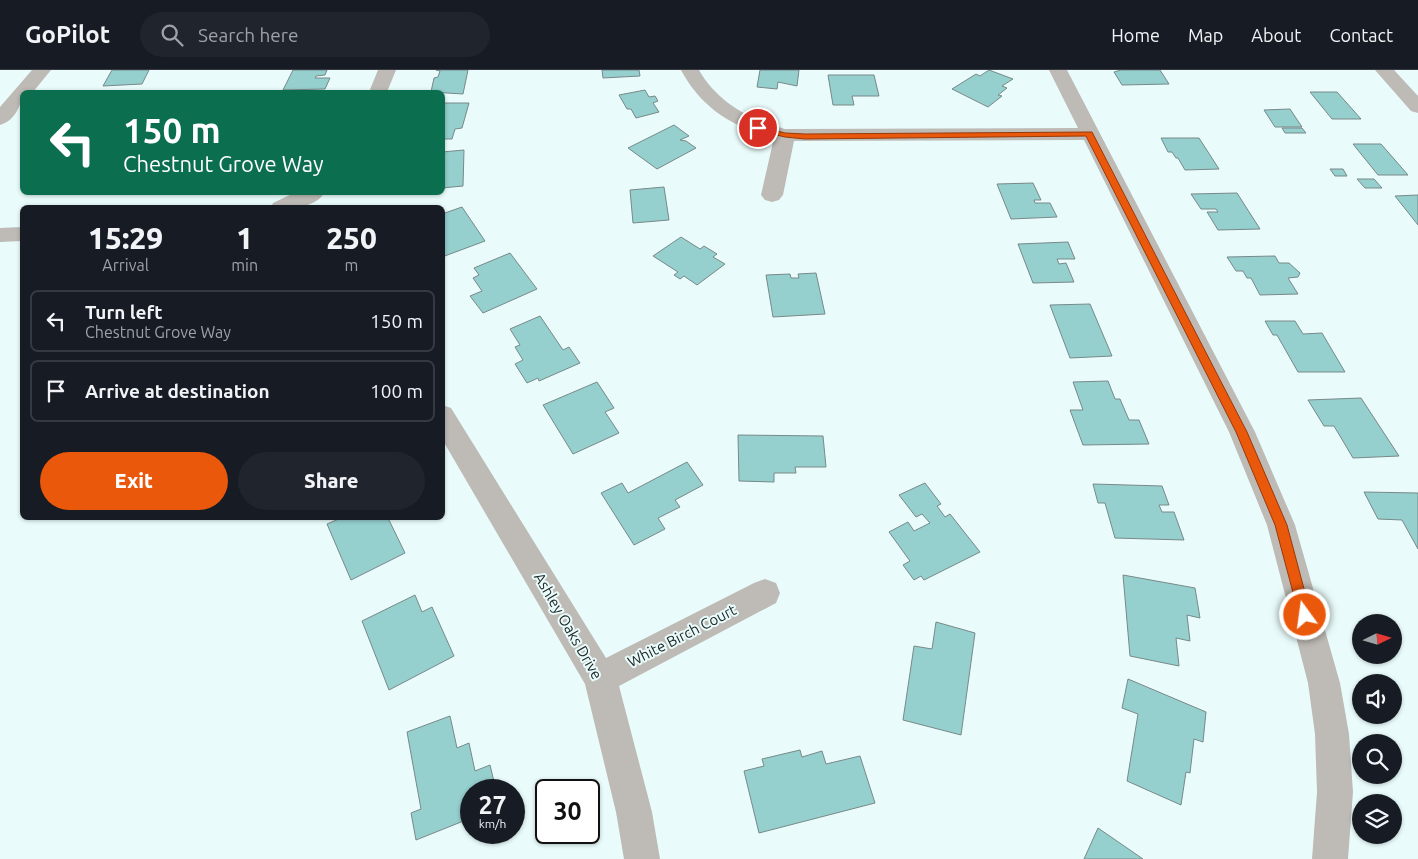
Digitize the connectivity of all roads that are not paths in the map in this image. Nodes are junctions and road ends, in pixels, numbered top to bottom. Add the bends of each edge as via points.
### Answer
1 (42, 70) edge
2 (387, 70) edge
3 (690, 70) edge
4 (1058, 70) edge
5 (1384, 70) edge
6 (25, 90) edge
7 (379, 90) edge
8 (20, 96) edge
9 (1418, 107) edge
10 (0, 119) edge
11 (1089, 134) junction
12 (785, 135) junction
13 (772, 195) dead end
14 (314, 199) edge
15 (292, 205) edge
16 (20, 234) edge
17 (0, 236) edge
18 (445, 420) edge
19 (765, 593) dead end
20 (600, 678) junction
21 (642, 859) edge
22 (1330, 859) edge

1 - 6 street
2 - 7 street
3 - 12 street via 727,112 758,128
4 - 11 street
5 - 9 street
8 - 10 street
11 - 12 street
11 - 22 street via 1242,432 1281,525 1324,683 1332,734 1335,792
12 - 13 street
14 - 15 street
16 - 17 street
18 - 20 street, Ashley Oaks Drive
19 - 20 street, White Birch Court
20 - 21 street, Ashley Oaks Drive via 634,812

